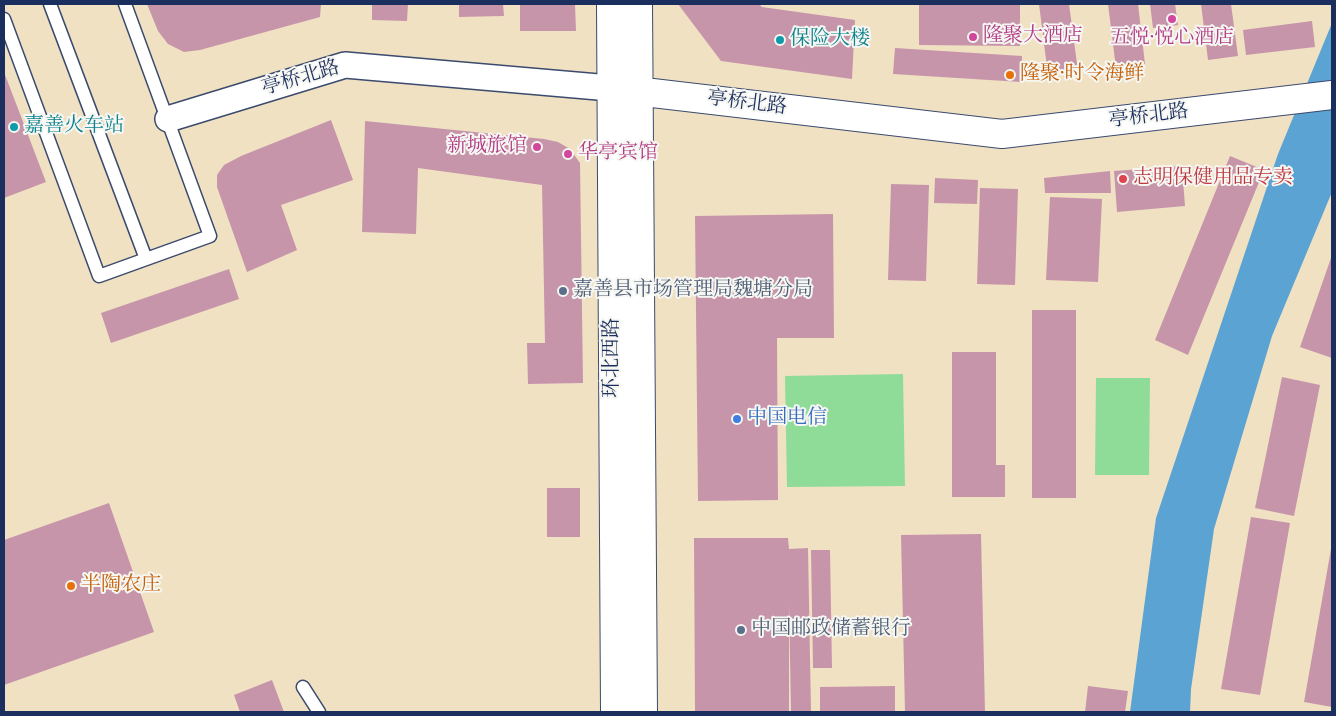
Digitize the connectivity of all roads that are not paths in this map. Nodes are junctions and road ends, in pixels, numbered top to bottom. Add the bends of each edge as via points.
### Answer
1 (50, 4) edge
2 (125, 4) edge
3 (611, 4) edge
4 (638, 4) edge
5 (4, 20) edge
6 (610, 88) junction
7 (639, 91) junction
8 (1332, 96) edge
9 (168, 119) junction
10 (146, 259) junction
11 (303, 687) dead end
12 (319, 712) edge
13 (615, 712) edge
14 (643, 712) edge

1 - 10 lane
2 - 9 lane
3 - 6 street, 环北西路
4 - 7 street, 环北西路
5 - 10 lane via 99,276
6 - 7 street, 亭桥北路
6 - 9 street, 亭桥北路 via 345,65
6 - 13 street, 环北西路
7 - 8 street, 亭桥北路 via 1002,134
7 - 14 street, 环北西路
9 - 10 lane via 210,236
11 - 12 lane

